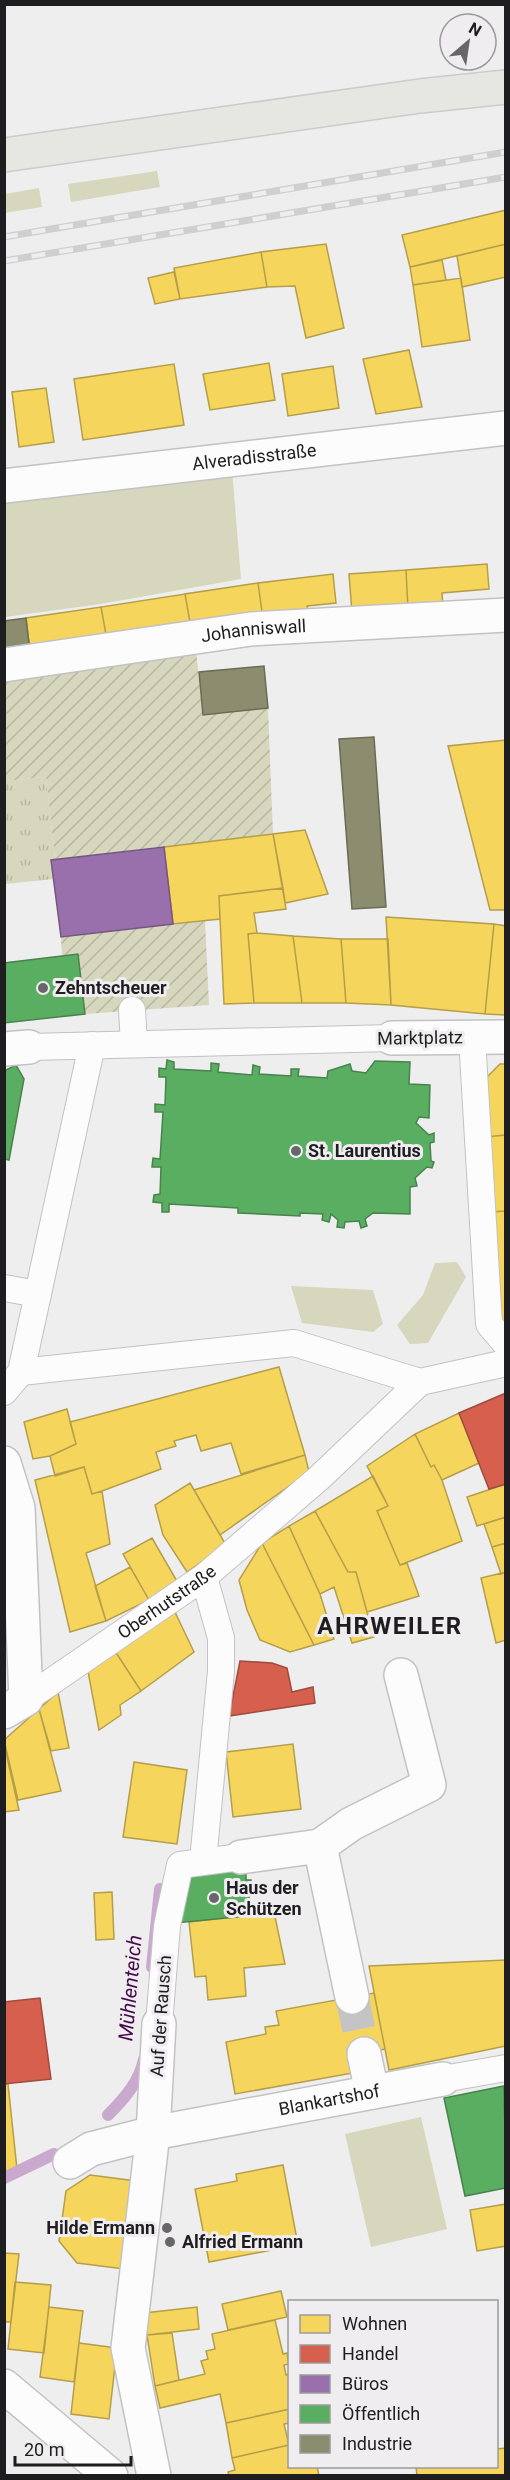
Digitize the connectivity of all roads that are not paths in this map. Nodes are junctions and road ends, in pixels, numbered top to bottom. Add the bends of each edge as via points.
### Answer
1 (506, 87) edge
2 (4, 155) edge
3 (506, 428) edge
4 (4, 486) edge
5 (506, 615) edge
6 (4, 665) edge
7 (132, 1010) dead end
8 (506, 1037) edge
9 (392, 1038) joint
10 (472, 1038) junction
11 (134, 1044) junction
12 (92, 1045) junction
13 (17, 1048) edge
14 (4, 1288) edge
15 (38, 1294) junction
16 (506, 1344) edge
17 (506, 1363) edge
18 (21, 1372) junction
19 (420, 1382) junction
20 (4, 1392) edge
21 (4, 1462) edge
22 (204, 1577) junction
23 (401, 1675) dead end
24 (15, 1706) edge
25 (320, 1846) junction
26 (241, 1857) joint
27 (203, 1861) junction
28 (352, 1997) tunnel mouth
29 (159, 2024) joint
30 (364, 2054) tunnel mouth
31 (506, 2068) edge
32 (443, 2079) joint
33 (372, 2092) junction
34 (153, 2133) junction
35 (70, 2162) dead end
36 (4, 2386) edge
37 (111, 2475) edge
38 (154, 2475) edge

1 - 2 main road
3 - 4 street, Alveradisstraße
5 - 6 street, Johanniswall via 251,629
7 - 11 street
8 - 10 street
9 - 10 street, Marktplatz
9 - 11 street, Marktplatz
10 - 16 street, Marktplatz via 489,1324
11 - 12 street, Marktplatz
12 - 13 street, Marktplatz
12 - 15 street
14 - 15 street
15 - 18 street
17 - 19 street
18 - 19 street via 294,1343
18 - 20 street
19 - 22 street, Oberhutstraße via 319,1478
21 - 24 street via 18,1508
22 - 24 street, Oberhutstraße
22 - 27 street via 221,1638 221,1671
23 - 25 street via 429,1785 351,1824
25 - 26 street
25 - 28 street
26 - 27 street
27 - 29 street, Auf der Rausch via 180,1865 167,1926
29 - 34 street, Auf der Rausch
30 - 33 street
31 - 32 street, Blankartshof
32 - 33 street, Blankartshof
33 - 34 street, Blankartshof
34 - 35 street, Blankartshof via 91,2149
34 - 38 street, Auf der Rausch via 128,2348
36 - 37 street

